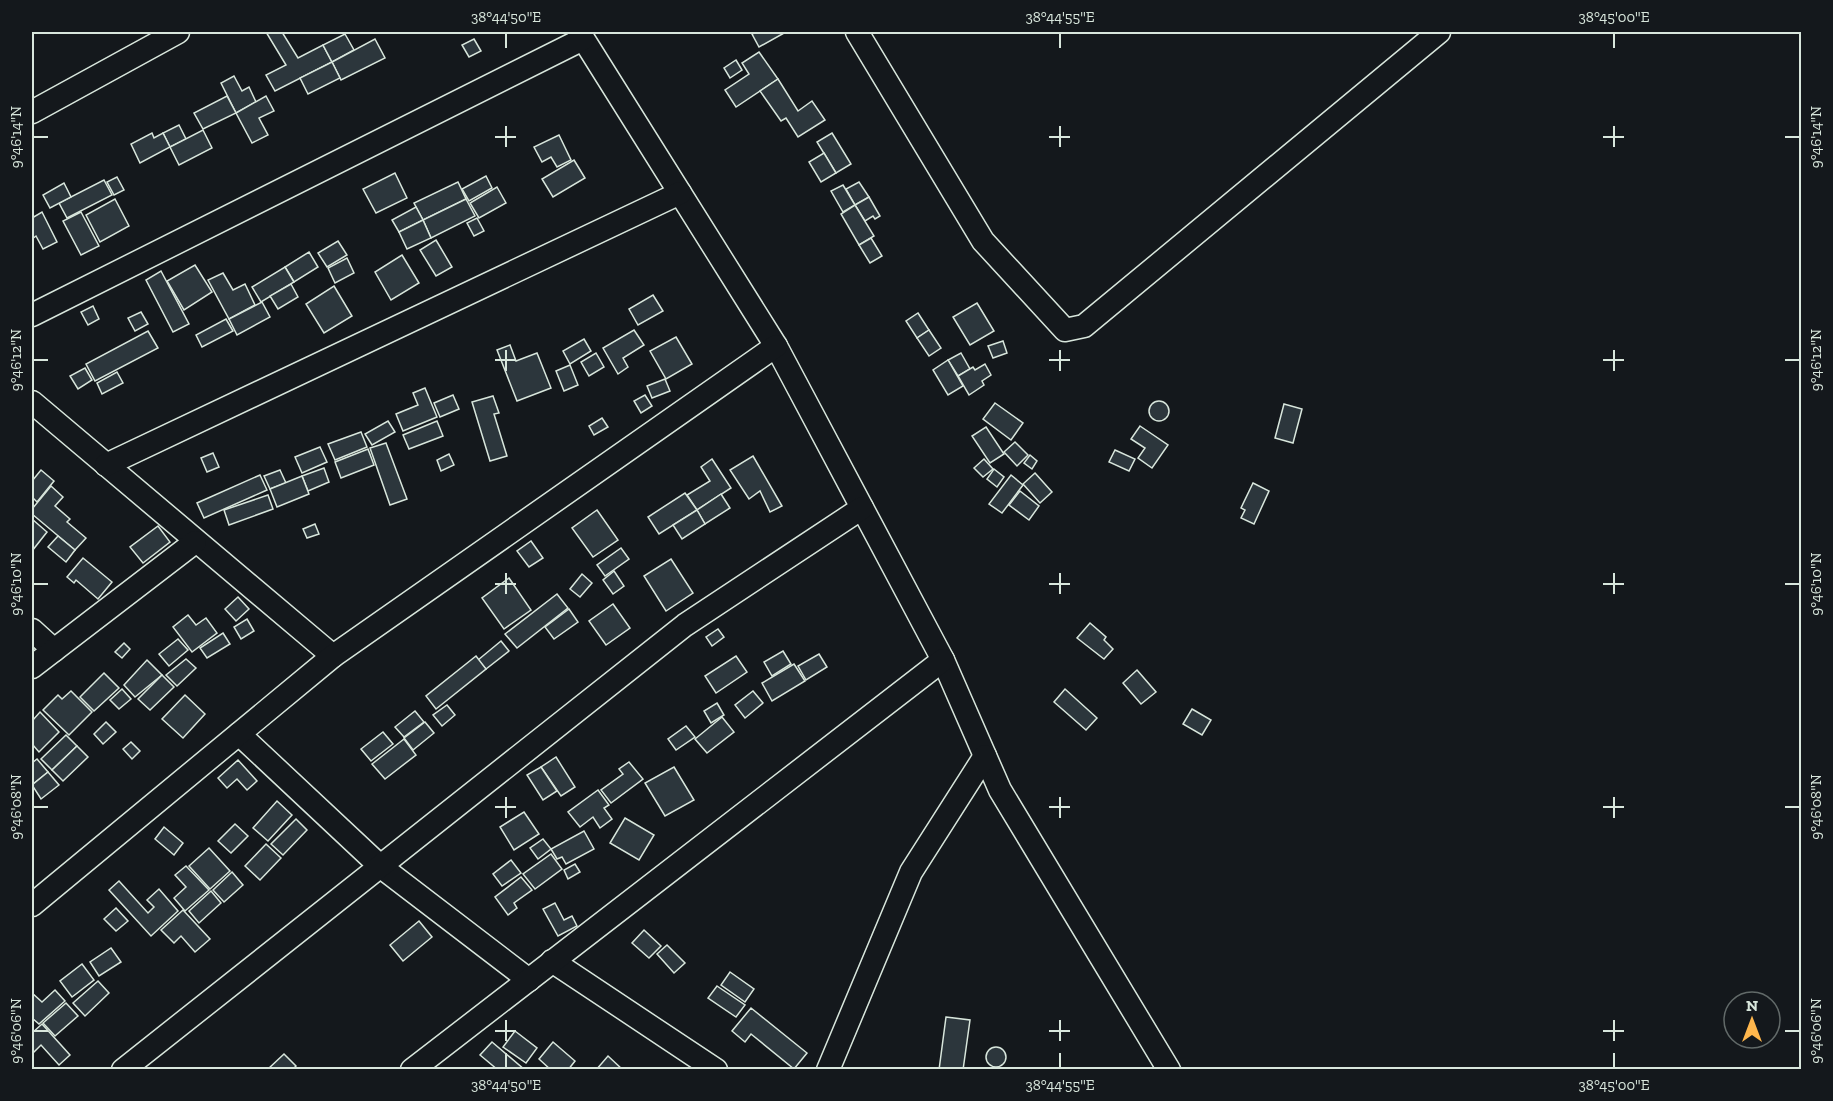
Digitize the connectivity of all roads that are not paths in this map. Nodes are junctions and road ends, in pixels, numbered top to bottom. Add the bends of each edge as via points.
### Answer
1 (178, 32) edge
2 (857, 32) edge
3 (1439, 32) edge
4 (581, 35) edge
5 (32, 112) edge
6 (680, 193) junction
7 (32, 315) edge
8 (776, 346) junction
9 (32, 402) edge
10 (106, 465) junction
11 (862, 508) junction
12 (195, 542) junction
13 (32, 630) edge
14 (54, 650) junction
15 (333, 656) junction
16 (943, 660) junction
17 (32, 667) edge
18 (239, 734) junction
19 (985, 756) junction
20 (380, 866) junction
21 (32, 905) edge
22 (552, 961) junction
23 (529, 980) junction
24 (123, 1070) edge
25 (412, 1070) edge
26 (716, 1070) edge
27 (828, 1070) edge
28 (1169, 1070) edge

1 - 5 street
2 - 3 street via 983,241 1065,330 1084,326
4 - 6 street
4 - 7 street
6 - 8 street
6 - 10 street
8 - 11 street
8 - 15 street
9 - 10 street
10 - 12 street
11 - 16 street
11 - 20 street via 685,625
12 - 14 street
12 - 15 street
13 - 14 street
14 - 17 street
15 - 18 street
16 - 19 street
16 - 22 street
18 - 20 street
18 - 21 street
19 - 27 street via 911,872
19 - 28 street via 1000,790
20 - 23 street
20 - 24 street
22 - 23 street
22 - 26 street
23 - 25 street

